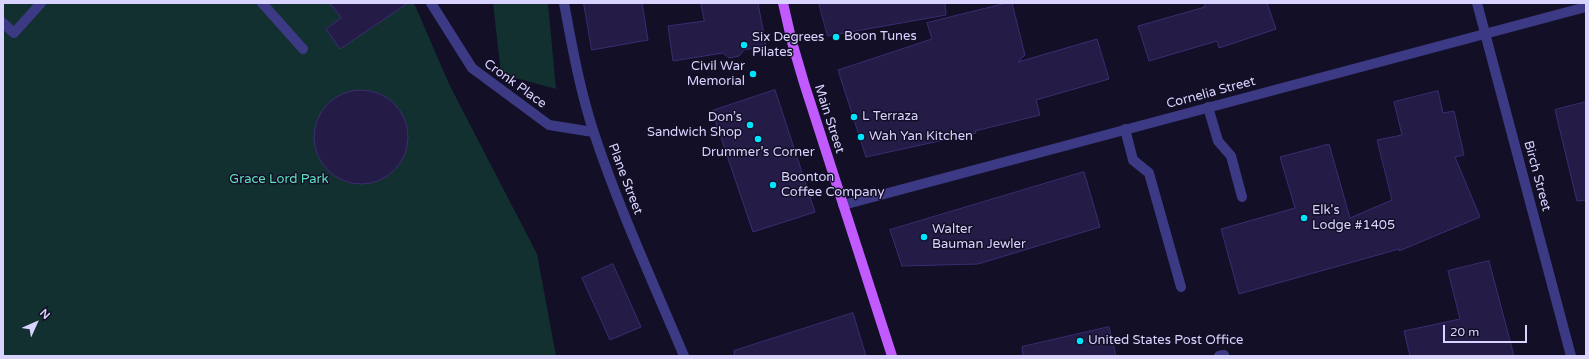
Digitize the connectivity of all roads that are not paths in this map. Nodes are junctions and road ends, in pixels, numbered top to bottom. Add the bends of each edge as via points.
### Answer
1 (41, 3) edge
2 (262, 3) edge
3 (431, 3) edge
4 (564, 3) edge
5 (783, 3) edge
6 (1478, 3) edge
7 (1586, 7) edge
8 (3, 23) edge
9 (1486, 33) junction
10 (302, 49) dead end
11 (1208, 107) junction
12 (1125, 129) junction
13 (593, 132) junction
14 (1242, 197) dead end
15 (843, 205) junction
16 (1181, 287) dead end
17 (684, 356) edge
18 (892, 356) edge
19 (1219, 356) edge
20 (1224, 356) edge
21 (1571, 356) edge

1 - 8 street via 14,33
2 - 10 street
3 - 13 street, Cronk Place via 472,68 549,125
4 - 13 street, Plane Street
5 - 15 main road, Main Street via 794,49
6 - 9 street, Birch Street
7 - 9 street, Cornelia Street
9 - 11 street, Cornelia Street
9 - 21 street, Birch Street
11 - 12 street, Cornelia Street
11 - 14 street via 1218,141 1231,156
12 - 15 street, Cornelia Street
12 - 16 street via 1133,160 1149,173
13 - 17 street, Plane Street via 622,210
15 - 18 main road, Main Street
19 - 20 street

